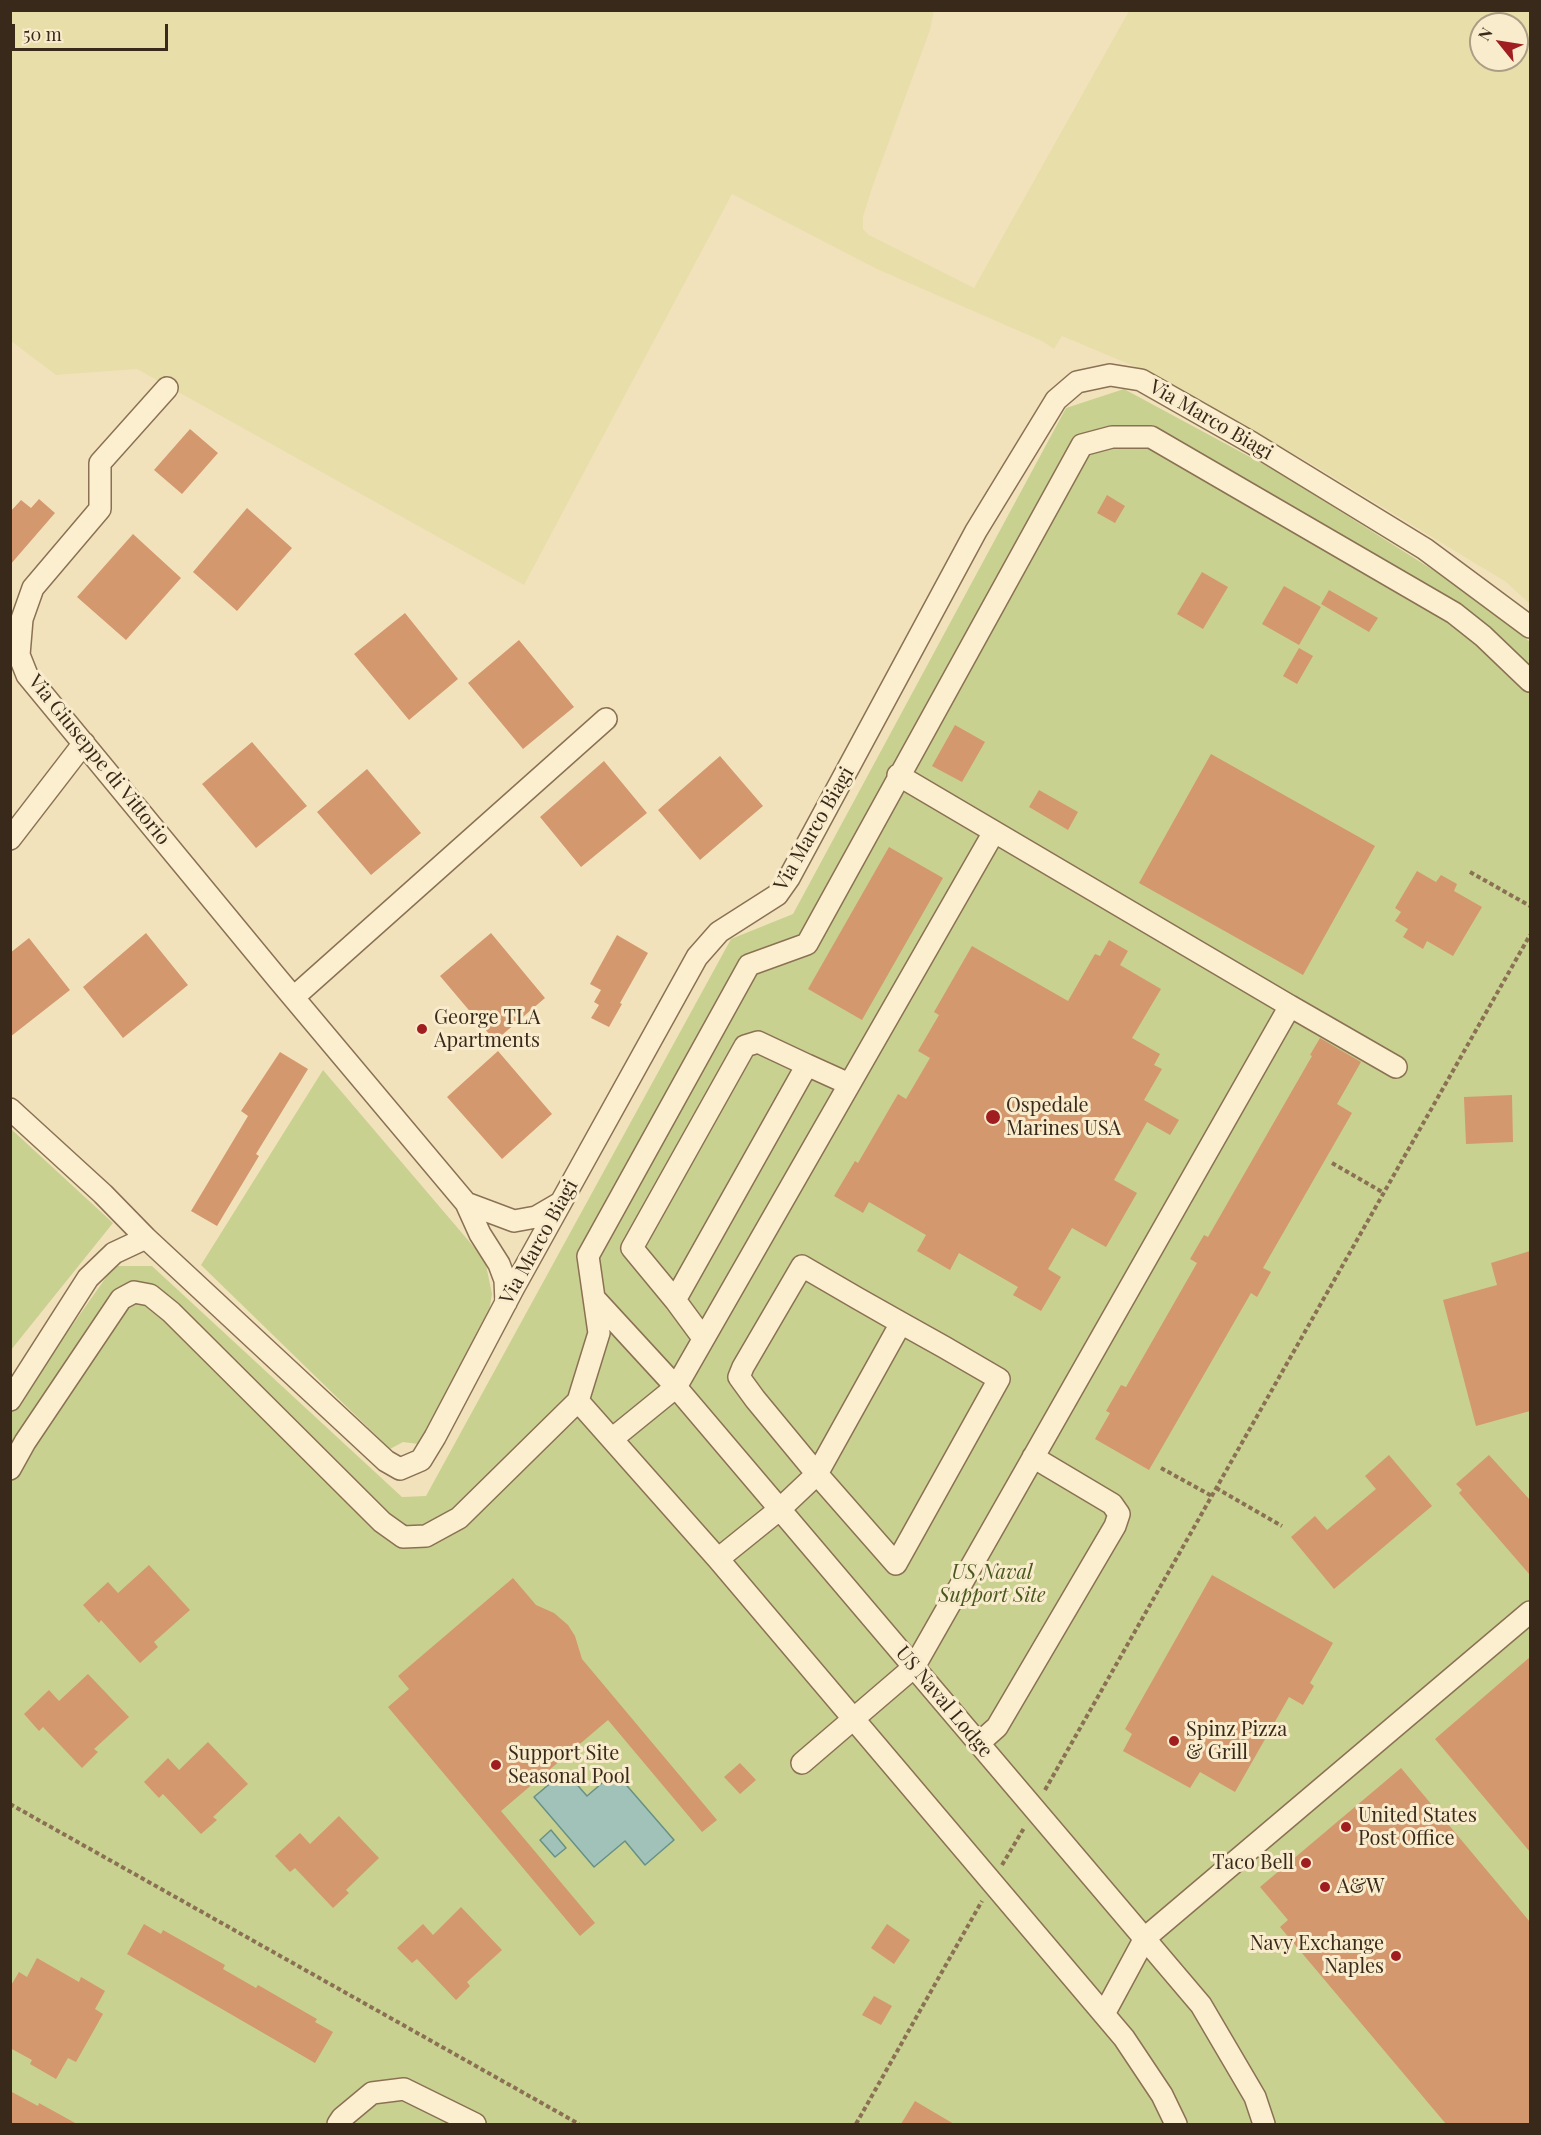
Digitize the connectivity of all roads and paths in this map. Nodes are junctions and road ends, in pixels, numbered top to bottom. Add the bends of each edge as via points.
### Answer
1 (167, 388) dead end
2 (1530, 627) edge
3 (1530, 681) edge
4 (606, 719) dead end
5 (84, 743) junction
6 (898, 776) junction
7 (994, 832) junction
8 (10, 839) edge
9 (1470, 872) dead end
10 (1530, 906) edge
11 (1530, 935) edge
12 (294, 998) junction
13 (1290, 1006) junction
14 (807, 1065) junction
15 (1396, 1067) dead end
16 (849, 1084) junction
17 (10, 1109) edge
18 (1332, 1163) dead end
19 (1384, 1193) junction
20 (466, 1203) junction
21 (560, 1203) junction
22 (514, 1221) junction
23 (146, 1238) junction
24 (531, 1257) junction
25 (499, 1264) junction
26 (595, 1299) junction
27 (675, 1300) junction
28 (506, 1303) junction
29 (901, 1323) junction
30 (704, 1338) junction
31 (676, 1387) junction
32 (10, 1400) edge
33 (578, 1401) junction
34 (612, 1439) junction
35 (1033, 1457) junction
36 (1161, 1468) dead end
37 (10, 1469) edge
38 (817, 1474) junction
39 (1216, 1488) junction
40 (1212, 1496) junction
41 (780, 1509) junction
42 (1282, 1526) dead end
43 (718, 1559) junction
44 (1530, 1612) edge
45 (914, 1667) junction
46 (853, 1719) junction
47 (979, 1743) junction
48 (802, 1763) dead end
49 (10, 1804) edge
50 (1034, 1809) junction
51 (992, 1883) junction
52 (1145, 1938) junction
53 (1104, 2014) junction
54 (339, 2124) edge
55 (475, 2124) edge
56 (579, 2124) edge
57 (856, 2124) edge
58 (1176, 2124) edge
59 (1264, 2124) edge

1 - 5 street, Via Giuseppe di Vittorio via 100,463 100,508 33,588 22,620 19,655 27,675
2 - 21 street, Via Marco Biagi via 1425,549 1140,380 1110,375 1077,382 1056,400 976,531 789,878 777,896 719,932 697,957
3 - 6 street via 1454,613 1151,437 1112,437 1082,446
4 - 12 street
5 - 8 street
5 - 12 street, Via Giuseppe di Vittorio
6 - 7 street
6 - 26 street via 807,944 749,965 588,1256
7 - 13 street
7 - 16 street
9 - 10 path
11 - 19 path
12 - 20 street, Via Giuseppe di Vittorio
13 - 15 street
13 - 35 street
14 - 16 street
14 - 27 street
14 - 27 street via 758,1042 745,1046 739,1056 632,1248
16 - 30 street
17 - 23 street
18 - 19 path
19 - 39 path
20 - 22 street, Via Giuseppe di Vittorio
20 - 25 street, Via Giuseppe di Vittorio
21 - 22 street via 536,1217
21 - 24 street, Via Marco Biagi
22 - 24 street
23 - 28 street, Via Marco Biagi via 386,1461 400,1469 421,1460
23 - 32 street via 114,1253 88,1278
24 - 25 street
24 - 28 street, Via Marco Biagi
25 - 28 street, Via Giuseppe di Vittorio via 505,1280
26 - 31 street, US Naval Lodge
26 - 33 street via 600,1333
27 - 30 street
29 - 38 street
29 - 38 street via 802,1266 743,1367 739,1377
29 - 38 street via 999,1379 896,1564
30 - 31 street
31 - 34 street
31 - 41 street, US Naval Lodge
33 - 34 street
33 - 37 street via 459,1518 426,1536 403,1537 382,1522 171,1312 150,1295 134,1292 121,1299
34 - 43 street
35 - 45 street
35 - 47 street via 1112,1504 1119,1514 997,1728
36 - 40 path
38 - 41 street
39 - 40 path
39 - 42 path
40 - 50 path
41 - 43 street
41 - 45 street, US Naval Lodge
43 - 46 street
44 - 52 street
45 - 46 street
45 - 47 street, US Naval Lodge
46 - 48 street
46 - 51 street
47 - 50 street, US Naval Lodge
49 - 56 path
50 - 51 path
50 - 52 street, US Naval Lodge
51 - 53 street
51 - 57 path
52 - 53 street
52 - 59 street, US Naval Lodge via 1201,2005 1255,2097
53 - 58 street via 1162,2095
54 - 55 street via 372,2093 404,2089

